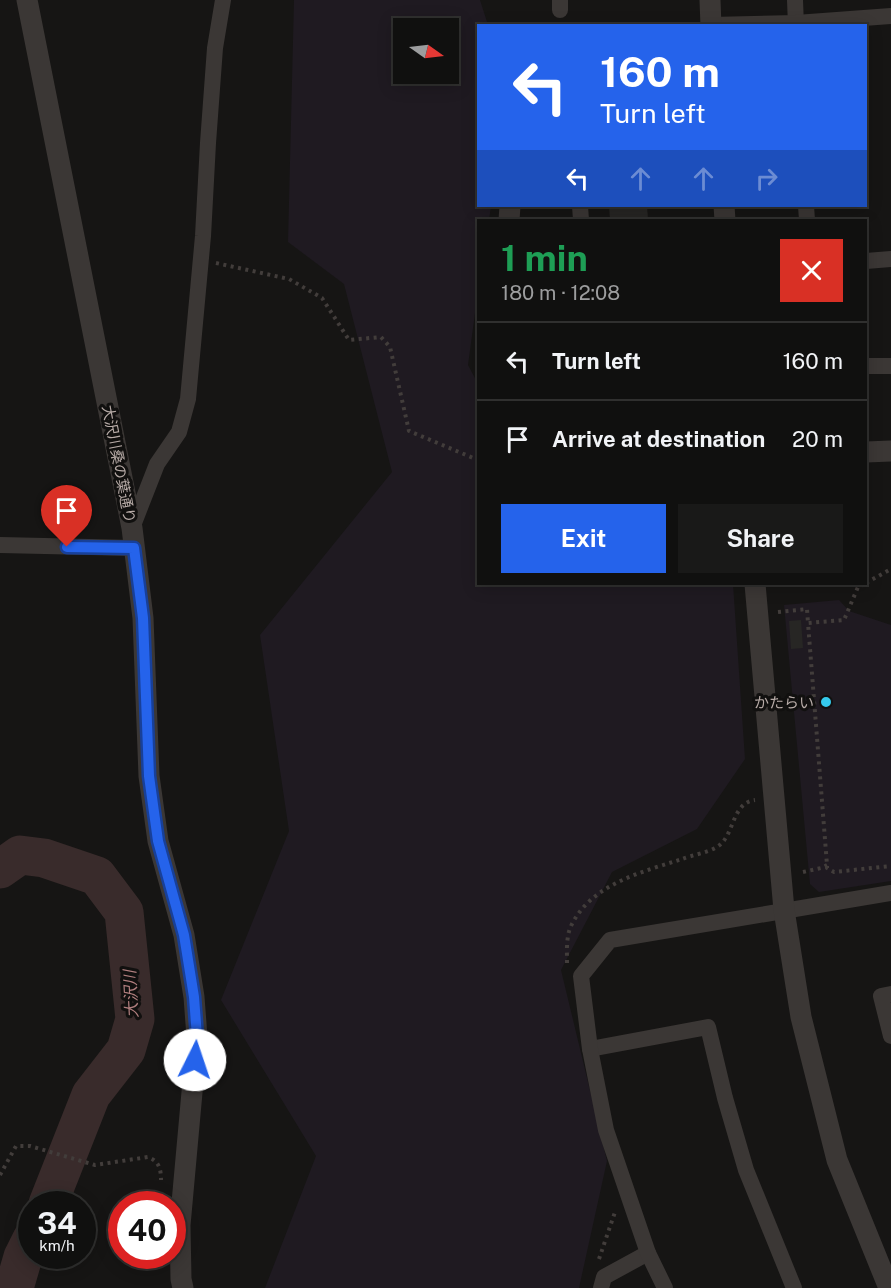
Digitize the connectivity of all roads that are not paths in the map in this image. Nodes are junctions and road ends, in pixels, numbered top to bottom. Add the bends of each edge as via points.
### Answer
1 (27, 0) edge
2 (223, 0) edge
3 (710, 0) edge
4 (795, 0) edge
5 (891, 16) edge
6 (711, 24) edge
7 (796, 24) edge
8 (891, 259) edge
9 (867, 261) edge
10 (867, 366) edge
11 (891, 366) edge
12 (891, 451) edge
13 (867, 452) edge
14 (133, 538) junction
15 (0, 545) edge
16 (755, 585) edge
17 (891, 893) edge
18 (784, 910) junction
19 (891, 994) edge
20 (891, 1036) edge
21 (590, 1048) junction
22 (648, 1253) junction
23 (183, 1288) edge
24 (601, 1288) edge
25 (666, 1288) edge
26 (794, 1288) edge
27 (889, 1288) edge

1 - 14 street, 大沢川桑の葉通り
2 - 14 street via 215,48 188,399 178,432 157,464
3 - 6 street
4 - 7 street
5 - 7 street
8 - 9 street
10 - 11 street
12 - 13 street
14 - 15 street
14 - 23 street, 大沢川桑の葉通り via 143,618 149,776 158,841 184,935 194,997 196,1027 180,1225
16 - 18 street
17 - 18 street
18 - 21 street via 610,940 581,976
18 - 27 street via 801,1017 837,1160
19 - 20 street via 881,996
21 - 22 street via 606,1130
21 - 26 street via 708,1027 746,1170
22 - 24 street via 604,1277
22 - 25 street

